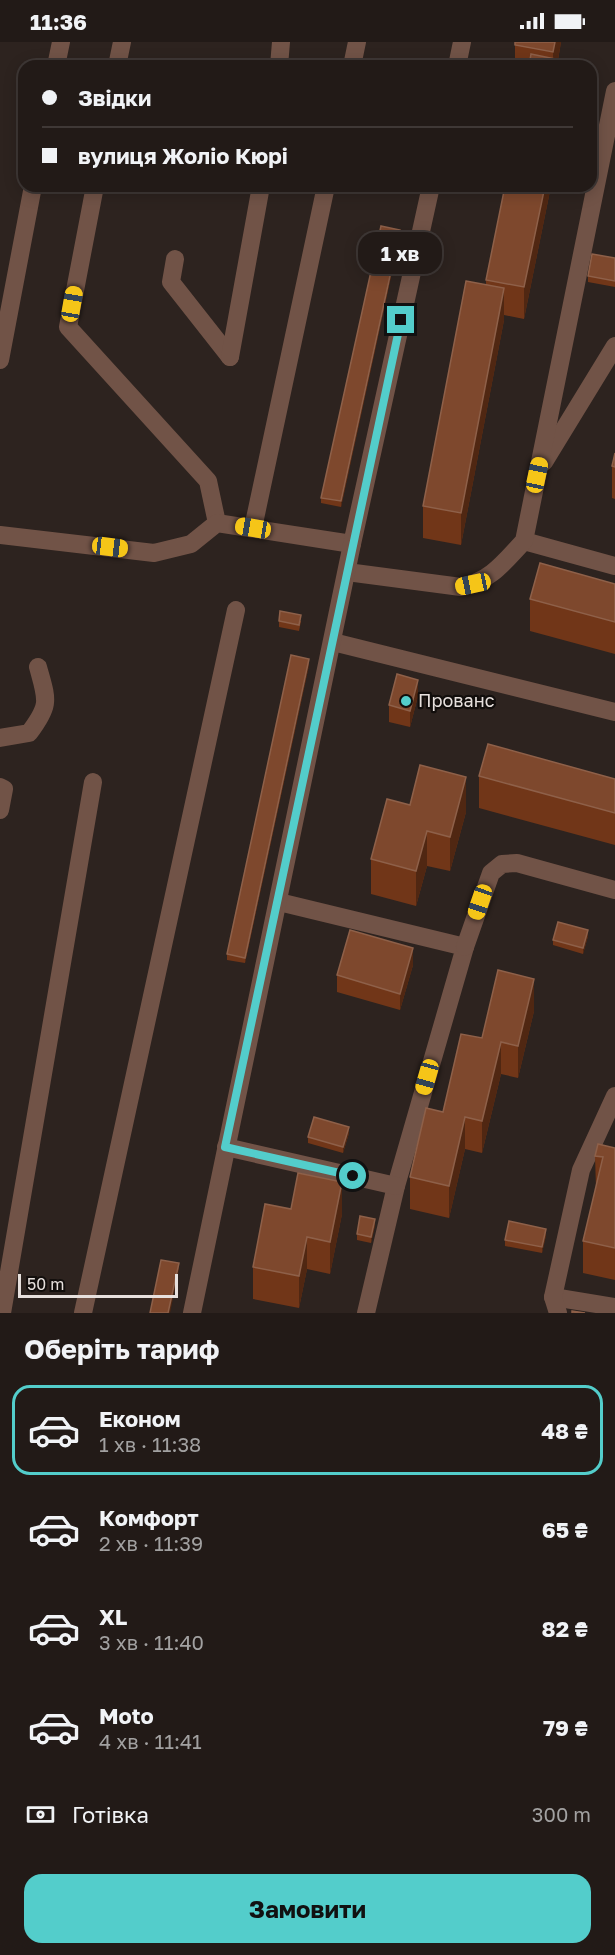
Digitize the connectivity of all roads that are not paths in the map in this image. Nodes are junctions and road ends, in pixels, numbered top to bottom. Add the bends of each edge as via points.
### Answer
1 (61, 42) edge
2 (122, 42) edge
3 (281, 42) edge
4 (357, 42) edge
5 (462, 42) edge
6 (57, 60) edge
7 (118, 60) edge
8 (280, 60) edge
9 (353, 60) edge
10 (458, 60) edge
11 (615, 91) edge
12 (597, 180) edge
13 (32, 192) edge
14 (93, 192) edge
15 (260, 192) edge
16 (325, 192) edge
17 (430, 192) edge
18 (594, 192) edge
19 (175, 259) dead end
20 (615, 346) edge
21 (0, 360) edge
22 (537, 475) junction
23 (217, 523) junction
24 (253, 528) junction
25 (0, 535) edge
26 (524, 541) junction
27 (352, 544) junction
28 (615, 566) edge
29 (347, 572) junction
30 (236, 610) dead end
31 (333, 642) junction
32 (38, 667) dead end
33 (615, 712) edge
34 (0, 738) edge
35 (93, 782) dead end
36 (0, 787) edge
37 (0, 810) edge
38 (615, 890) edge
39 (279, 902) junction
40 (465, 947) junction
41 (615, 1096) edge
42 (225, 1147) junction
43 (396, 1186) junction
44 (556, 1305) edge
45 (615, 1307) edge
46 (2, 1313) edge
47 (83, 1313) edge
48 (192, 1313) edge
49 (366, 1313) edge

1 - 6 street
2 - 7 street
3 - 8 street
4 - 9 street
5 - 10 street
11 - 12 street
13 - 21 street
14 - 23 street via 68,327 208,481
15 - 19 street via 230,357 171,282
16 - 24 street
17 - 27 street
18 - 22 street
20 - 22 street
22 - 26 street
23 - 24 street
23 - 25 street via 191,544 154,553
24 - 27 street
26 - 28 street
26 - 29 street via 494,572 461,587
27 - 29 street
29 - 31 street
30 - 47 street
31 - 33 street
31 - 39 street
32 - 34 street via 46,696 43,715 29,733
35 - 46 street
36 - 37 street via 4,789
38 - 40 street via 517,863 502,864 491,873
39 - 40 street
39 - 42 street
40 - 43 street
41 - 44 street via 580,1170
42 - 43 street
42 - 48 street
43 - 49 street
44 - 45 street

